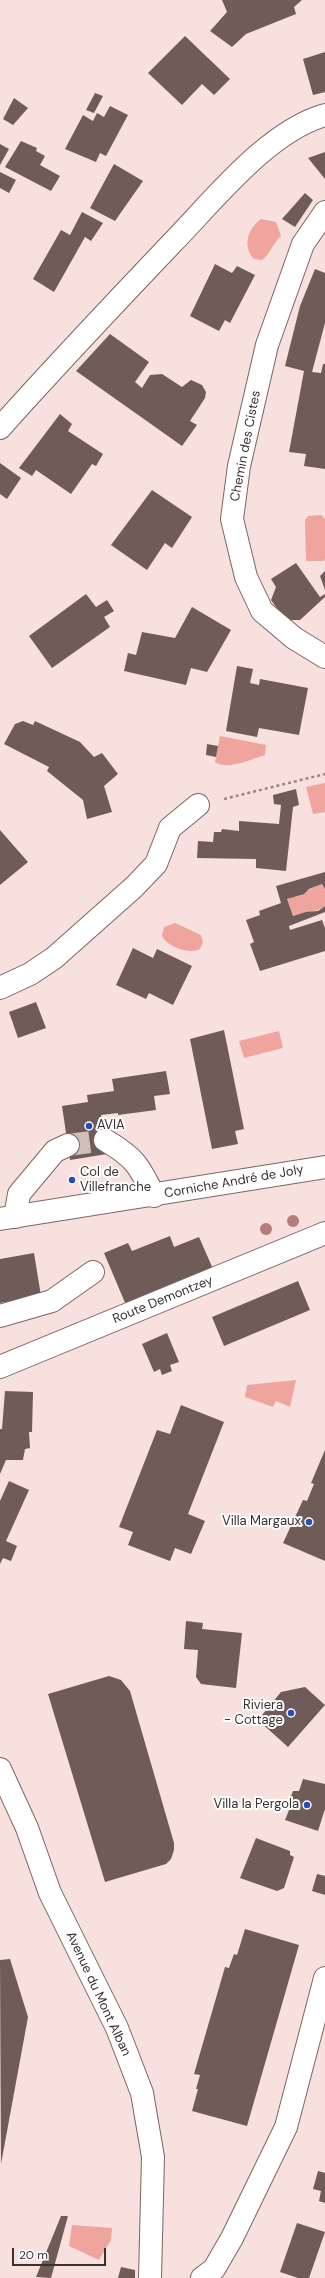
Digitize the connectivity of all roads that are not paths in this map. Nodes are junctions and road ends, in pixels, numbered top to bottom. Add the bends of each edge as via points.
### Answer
1 (325, 115) edge
2 (325, 212) edge
3 (0, 428) edge
4 (325, 657) edge
5 (198, 805) road end
6 (0, 988) edge
7 (105, 1140) tunnel mouth
8 (68, 1145) tunnel mouth
9 (325, 1167) edge
10 (154, 1196) junction
11 (8, 1218) edge
12 (325, 1233) edge
13 (93, 1272) dead end
14 (0, 1316) edge
15 (0, 1367) edge
16 (0, 1769) edge
17 (325, 1978) edge
18 (150, 2278) edge
19 (202, 2278) edge

1 - 3 street via 308,120 265,149 83,335
2 - 4 street, Chemin des Cistes via 303,244 267,345 239,466 232,519 246,577 262,610 294,638
5 - 6 street via 170,828 156,864 134,887 54,958 30,974
7 - 10 street via 126,1153 143,1172
8 - 11 street via 55,1151 19,1194
9 - 10 street, Corniche André de Joly
10 - 11 street, Corniche André de Joly
12 - 15 street, Route Demontzey
13 - 14 street via 52,1301
16 - 18 street, Avenue du Mont Alban via 27,1828 50,1893 117,2028 142,2093 153,2157
17 - 19 street via 286,2127 232,2238 214,2269

